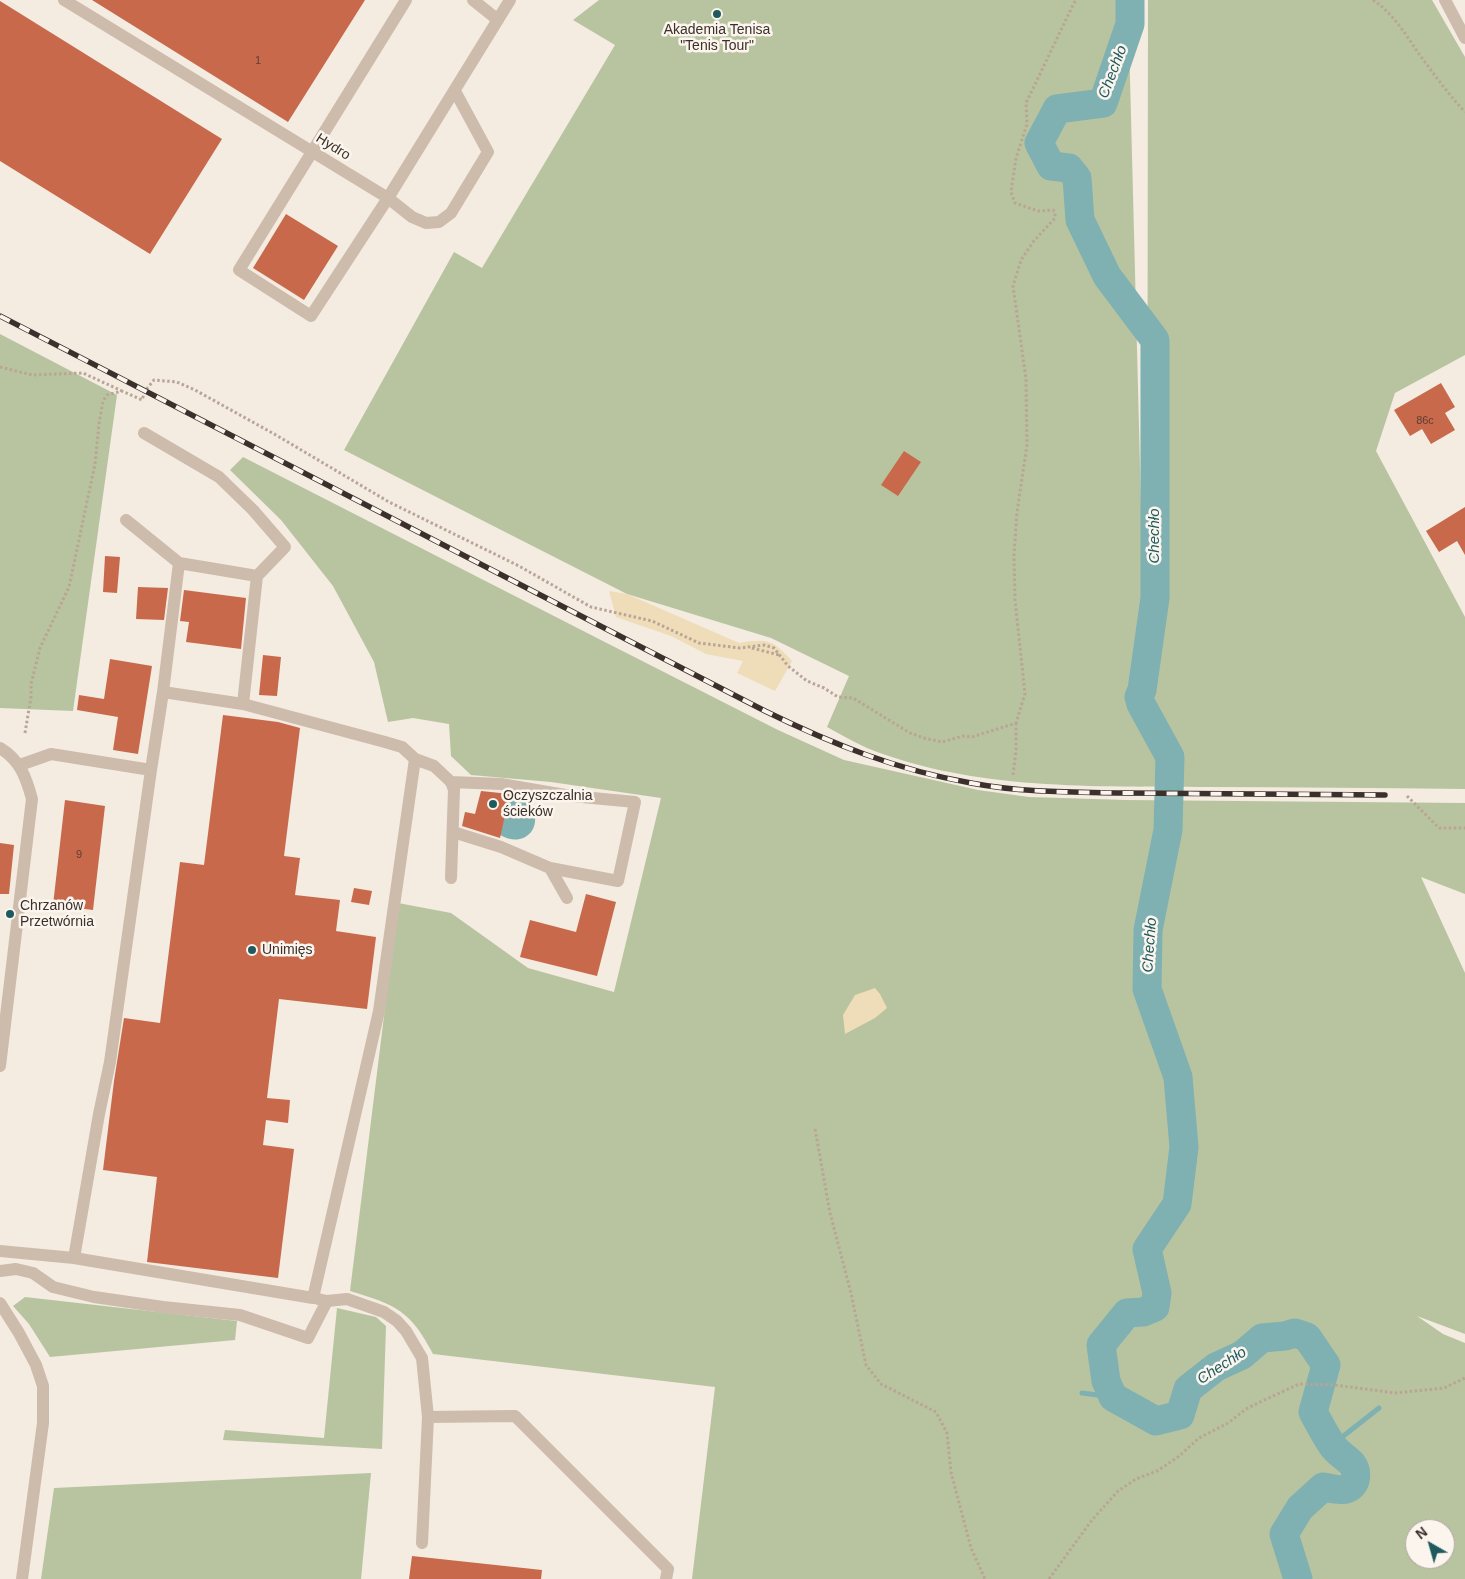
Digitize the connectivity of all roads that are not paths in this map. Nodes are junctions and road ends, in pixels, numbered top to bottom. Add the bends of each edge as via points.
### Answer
1 (64, 0) edge
2 (406, 0) edge
3 (473, 0) edge
4 (510, 0) edge
5 (1445, 0) edge
6 (498, 20) junction
7 (1465, 38) edge
8 (455, 91) junction
9 (313, 152) junction
10 (388, 198) junction
11 (144, 432) dead end
12 (126, 520) dead end
13 (179, 562) junction
14 (257, 576) junction
15 (163, 692) junction
16 (243, 704) junction
17 (0, 748) edge
18 (415, 759) junction
19 (20, 765) junction
20 (151, 770) junction
21 (451, 782) junction
22 (453, 832) junction
23 (550, 868) junction
24 (451, 878) dead end
25 (567, 898) dead end
26 (0, 1066) edge
27 (0, 1251) edge
28 (74, 1258) junction
29 (0, 1271) edge
30 (313, 1298) junction
31 (327, 1301) junction
32 (0, 1303) edge
33 (428, 1417) junction
34 (422, 1543) dead end
35 (22, 1579) edge
36 (666, 1579) edge

1 - 9 street, Hydro
2 - 9 street
3 - 6 street
4 - 6 street
5 - 7 street
6 - 8 street
8 - 10 street
8 - 10 street, Hydro via 488,152 451,212 439,222 426,223 412,217
9 - 10 street, Hydro
9 - 10 street via 240,270 311,316
11 - 14 street via 219,478 285,547
12 - 13 street
13 - 14 street
13 - 15 street
14 - 16 street
15 - 16 street
15 - 20 street
16 - 18 street via 402,747
17 - 19 street
18 - 21 street via 434,766
18 - 30 street via 379,1011
19 - 20 street via 51,754
19 - 26 street via 32,799
20 - 28 street via 110,1062
21 - 22 street via 454,790
21 - 23 street via 501,784 635,802 618,881
22 - 23 street via 501,847
22 - 24 street
23 - 25 street
27 - 28 street
28 - 30 street
29 - 31 street via 33,1273 54,1287 94,1297 240,1315 308,1338
30 - 31 street
31 - 33 street via 347,1299 384,1312 406,1331 422,1358
32 - 35 street via 36,1365 43,1386 43,1423
33 - 34 street
33 - 36 street via 515,1416 668,1568

